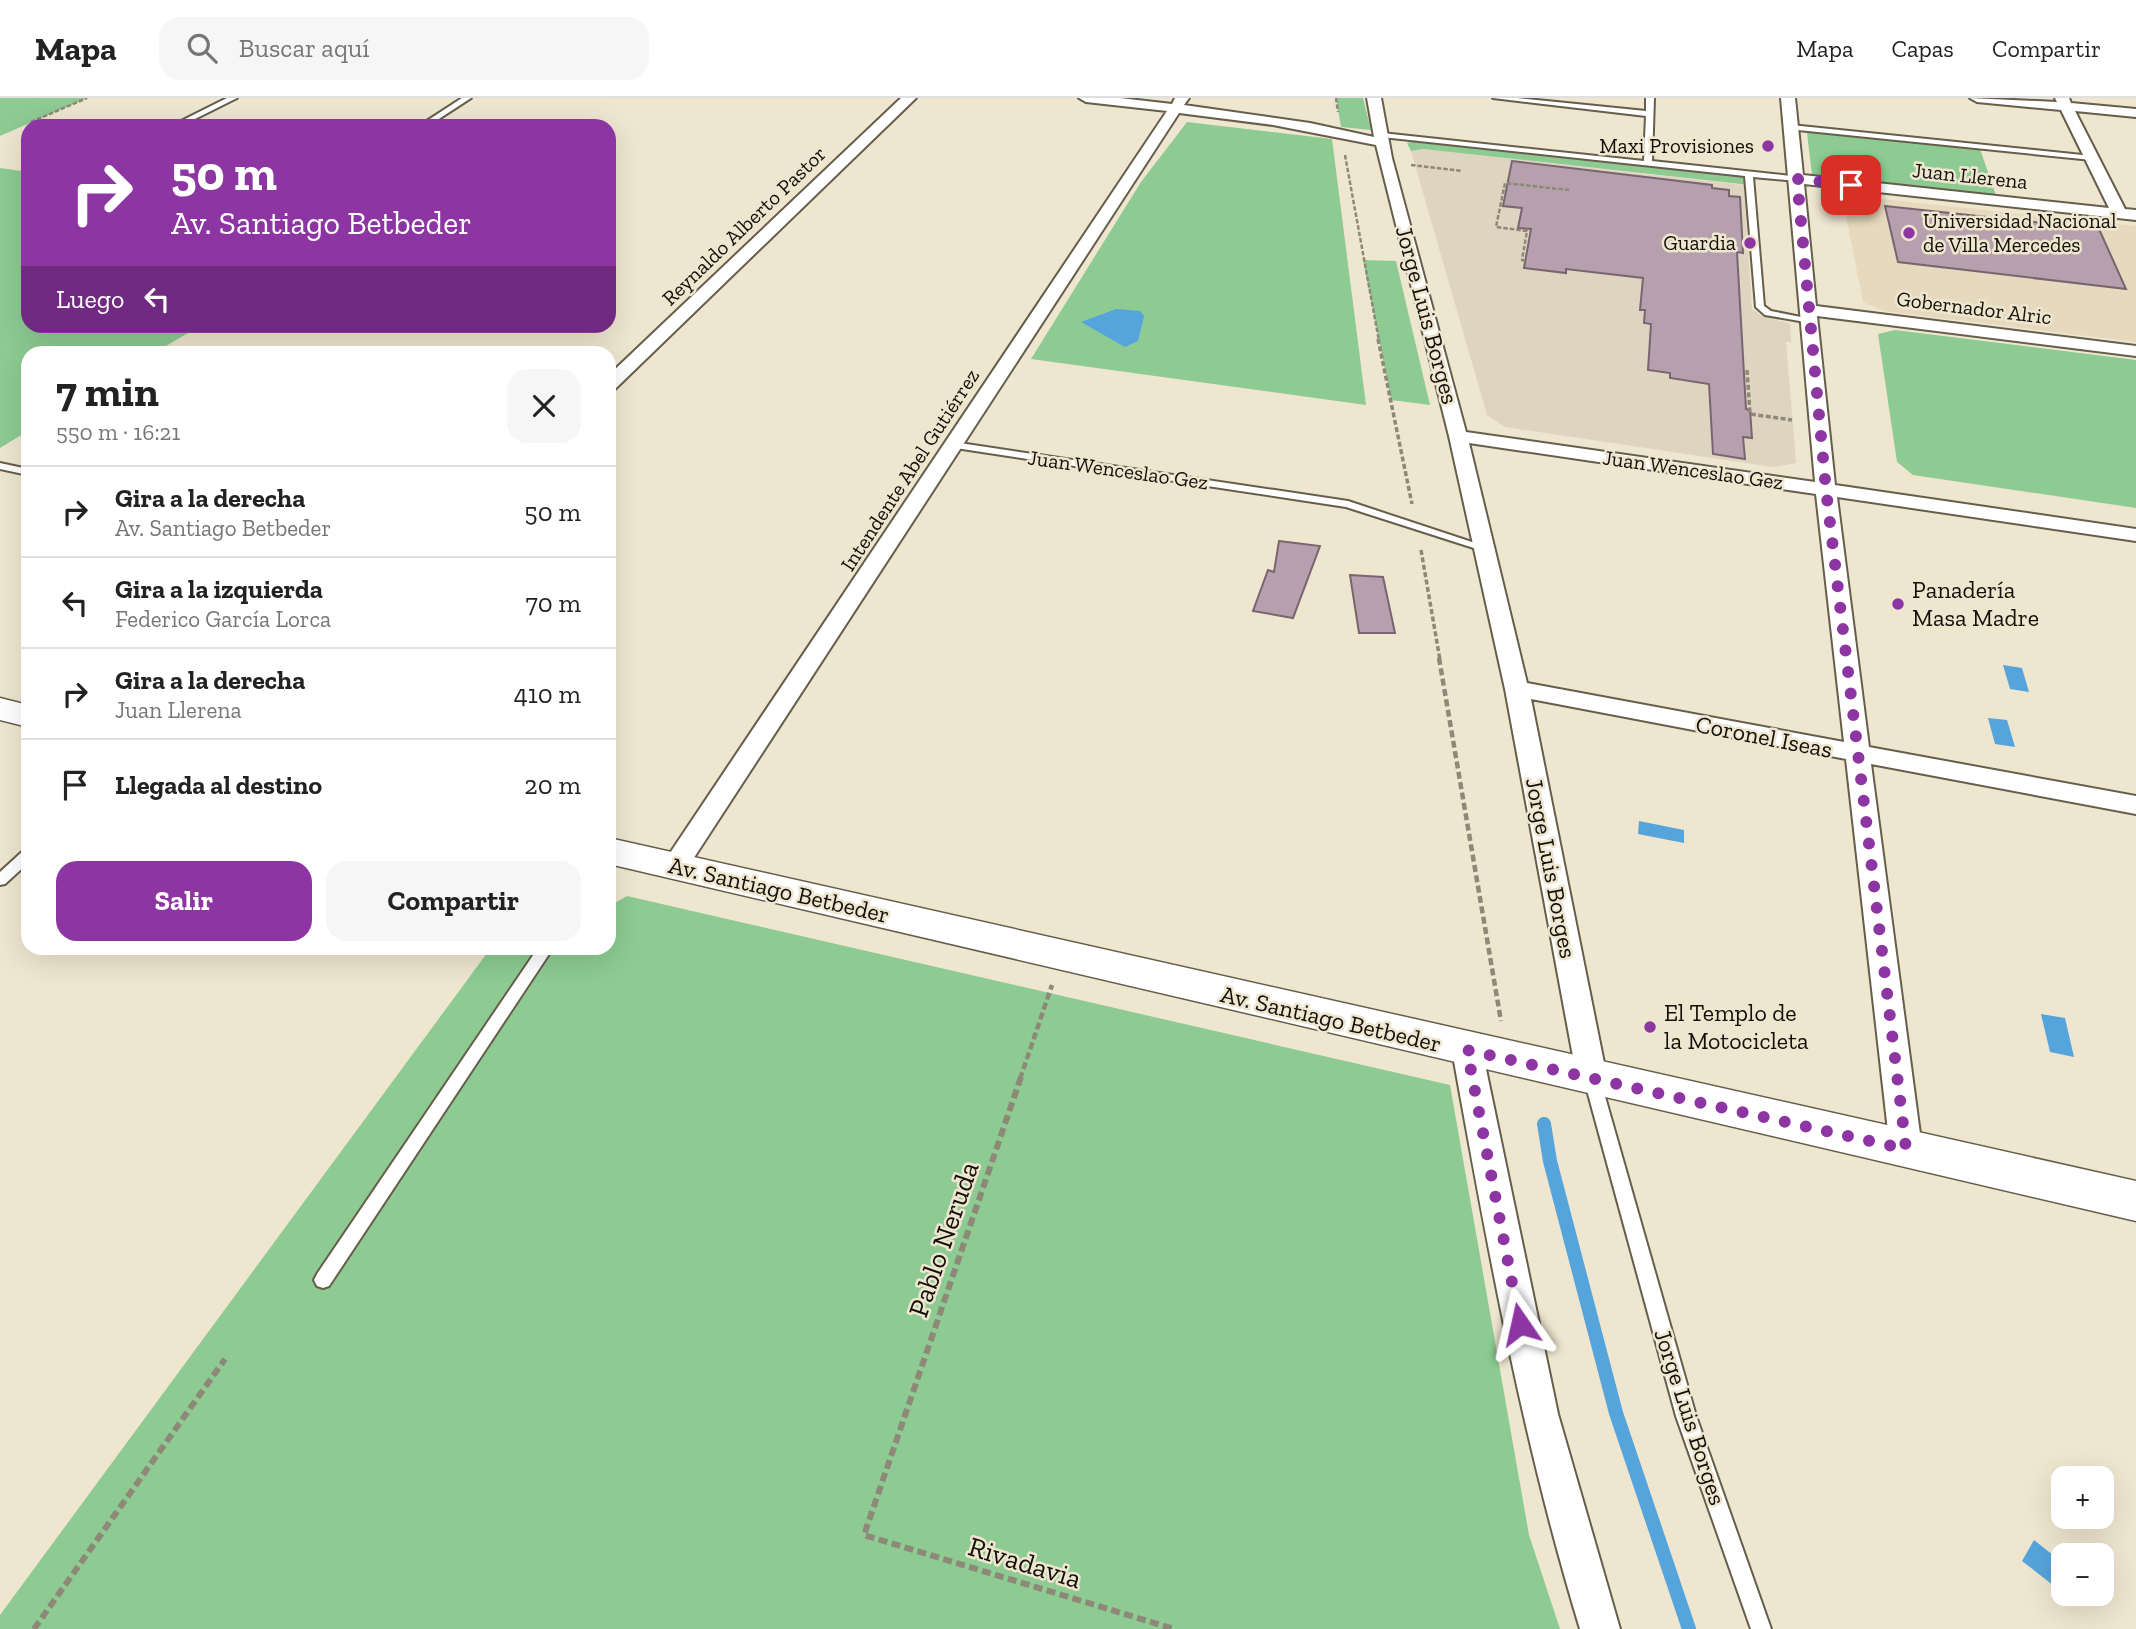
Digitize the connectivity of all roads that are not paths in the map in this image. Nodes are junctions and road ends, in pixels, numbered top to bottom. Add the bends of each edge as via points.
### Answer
1 (233, 98) edge
2 (467, 98) edge
3 (909, 98) edge
4 (1086, 98) edge
5 (1374, 98) edge
6 (1497, 98) edge
7 (1650, 98) edge
8 (1788, 98) edge
9 (1977, 98) edge
10 (2064, 102) edge
11 (1179, 103) edge
12 (2136, 113) edge
13 (1650, 114) junction
14 (190, 119) edge
15 (434, 119) edge
16 (1791, 127) junction
17 (1382, 139) junction
18 (2092, 158) junction
19 (1648, 163) junction
20 (1749, 174) junction
21 (1797, 179) junction
22 (2119, 213) junction
23 (2136, 215) edge
24 (1807, 316) junction
25 (2136, 351) edge
26 (616, 378) edge
27 (1458, 436) junction
28 (953, 445) junction
29 (0, 466) edge
30 (21, 470) edge
31 (1826, 490) junction
32 (2136, 535) edge
33 (1484, 548) junction
34 (1517, 689) junction
35 (0, 709) edge
36 (21, 714) edge
37 (1859, 756) junction
38 (2136, 806) edge
39 (616, 853) edge
40 (21, 861) edge
41 (675, 866) junction
42 (0, 880) edge
43 (541, 955) edge
44 (1483, 1054) junction
45 (1591, 1078) junction
46 (1906, 1149) junction
47 (2136, 1201) edge
48 (323, 1280) dead end
49 (1600, 1629) edge
50 (1761, 1629) edge

1 - 14 lane
2 - 15 lane
3 - 26 street, Reynaldo Alberto Pastor
4 - 11 street, Juan Llerena
5 - 17 street, Jorge Luis Borges
6 - 13 lane
7 - 13 lane
8 - 16 street
9 - 10 street
10 - 12 street
10 - 18 street
11 - 17 street, Juan Llerena
11 - 28 street, Intendente Abel Gutiérrez
13 - 19 lane
16 - 18 lane
16 - 21 street
17 - 19 lane, Juan Llerena
17 - 27 street, Jorge Luis Borges
18 - 22 street
19 - 20 lane, Juan Llerena
20 - 21 lane, Juan Llerena
20 - 24 lane via 1760,307 1768,313
21 - 22 street, Juan Llerena
21 - 24 street
22 - 23 street, Juan Llerena
24 - 25 street, Gobernador Alric
24 - 31 street
27 - 31 street, Juan Wenceslao Gez
27 - 33 street, Jorge Luis Borges
28 - 33 lane, Juan Wenceslao Gez via 1348,504
28 - 41 street, Intendente Abel Gutiérrez
29 - 30 lane
31 - 32 street, Juan Wenceslao Gez
31 - 37 street
33 - 34 street, Jorge Luis Borges
34 - 37 street, Coronel Iseas
34 - 45 street, Jorge Luis Borges
35 - 36 main road
37 - 38 street, Coronel Iseas
37 - 46 street
39 - 41 main road, Av. Santiago Betbeder
40 - 42 lane
41 - 44 main road, Av. Santiago Betbeder
43 - 48 lane
44 - 45 main road, Av. Santiago Betbeder
44 - 49 street via 1530,1379 1577,1560
45 - 46 main road, Av. Santiago Betbeder
45 - 50 lane, Jorge Luis Borges via 1686,1416
46 - 47 main road, Av. Santiago Betbeder

